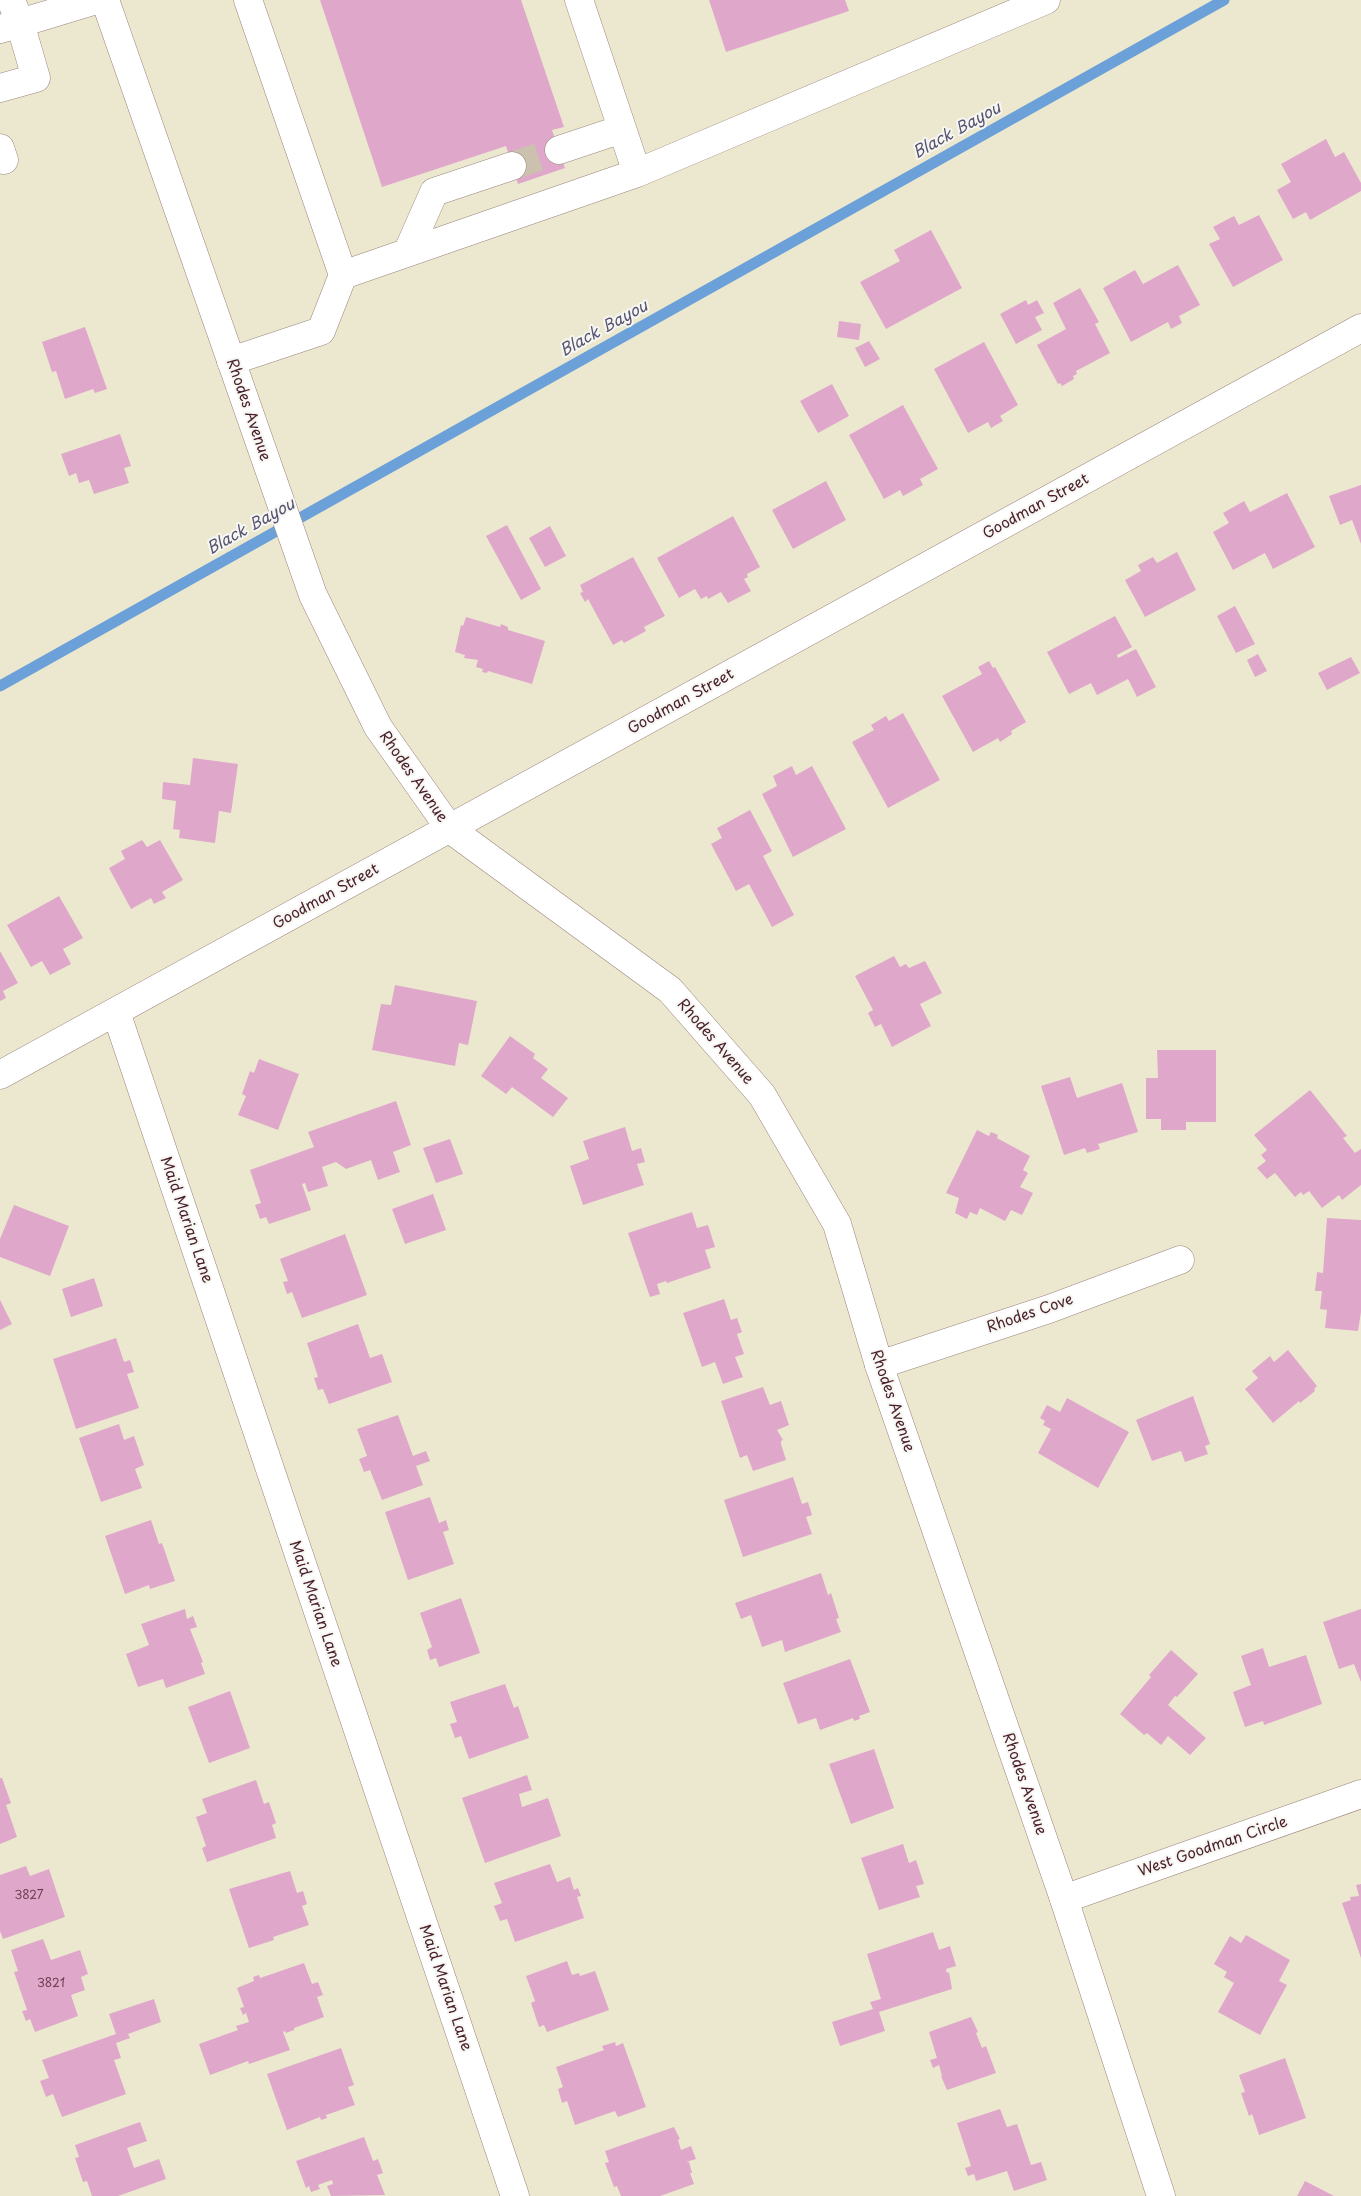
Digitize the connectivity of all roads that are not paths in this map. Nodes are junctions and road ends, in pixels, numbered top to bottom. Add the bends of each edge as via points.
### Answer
1 (96, 0) edge
2 (105, 0) edge
3 (248, 0) edge
4 (579, 0) edge
5 (1046, 0) edge
6 (10, 17) edge
7 (0, 88) edge
8 (622, 129) junction
9 (559, 150) tunnel mouth
10 (512, 166) tunnel mouth
11 (637, 173) junction
12 (407, 253) junction
13 (342, 275) junction
14 (1361, 328) edge
15 (231, 361) junction
16 (450, 829) junction
17 (116, 1012) junction
18 (0, 1075) edge
19 (1180, 1260) dead end
20 (879, 1365) junction
21 (1361, 1794) edge
22 (1064, 1899) junction
23 (515, 2196) edge
24 (1161, 2196) edge

1 - 6 street
2 - 15 street, Rhodes Avenue
3 - 13 street
4 - 8 street
5 - 11 street
6 - 7 street via 36,78
8 - 9 street
8 - 11 street
10 - 12 street via 434,192
11 - 12 street
12 - 13 street
13 - 15 street via 320,330
14 - 16 street, Goodman Street
15 - 16 street, Rhodes Avenue via 313,595 378,727
16 - 17 street, Goodman Street
16 - 20 street, Rhodes Avenue via 670,990 762,1095 837,1224
17 - 18 street, Goodman Street
17 - 23 street, Maid Marian Lane
19 - 20 street, Rhodes Cove via 1049,1309
20 - 22 street, Rhodes Avenue
21 - 22 street, West Goodman Circle
22 - 24 street, Rhodes Avenue

